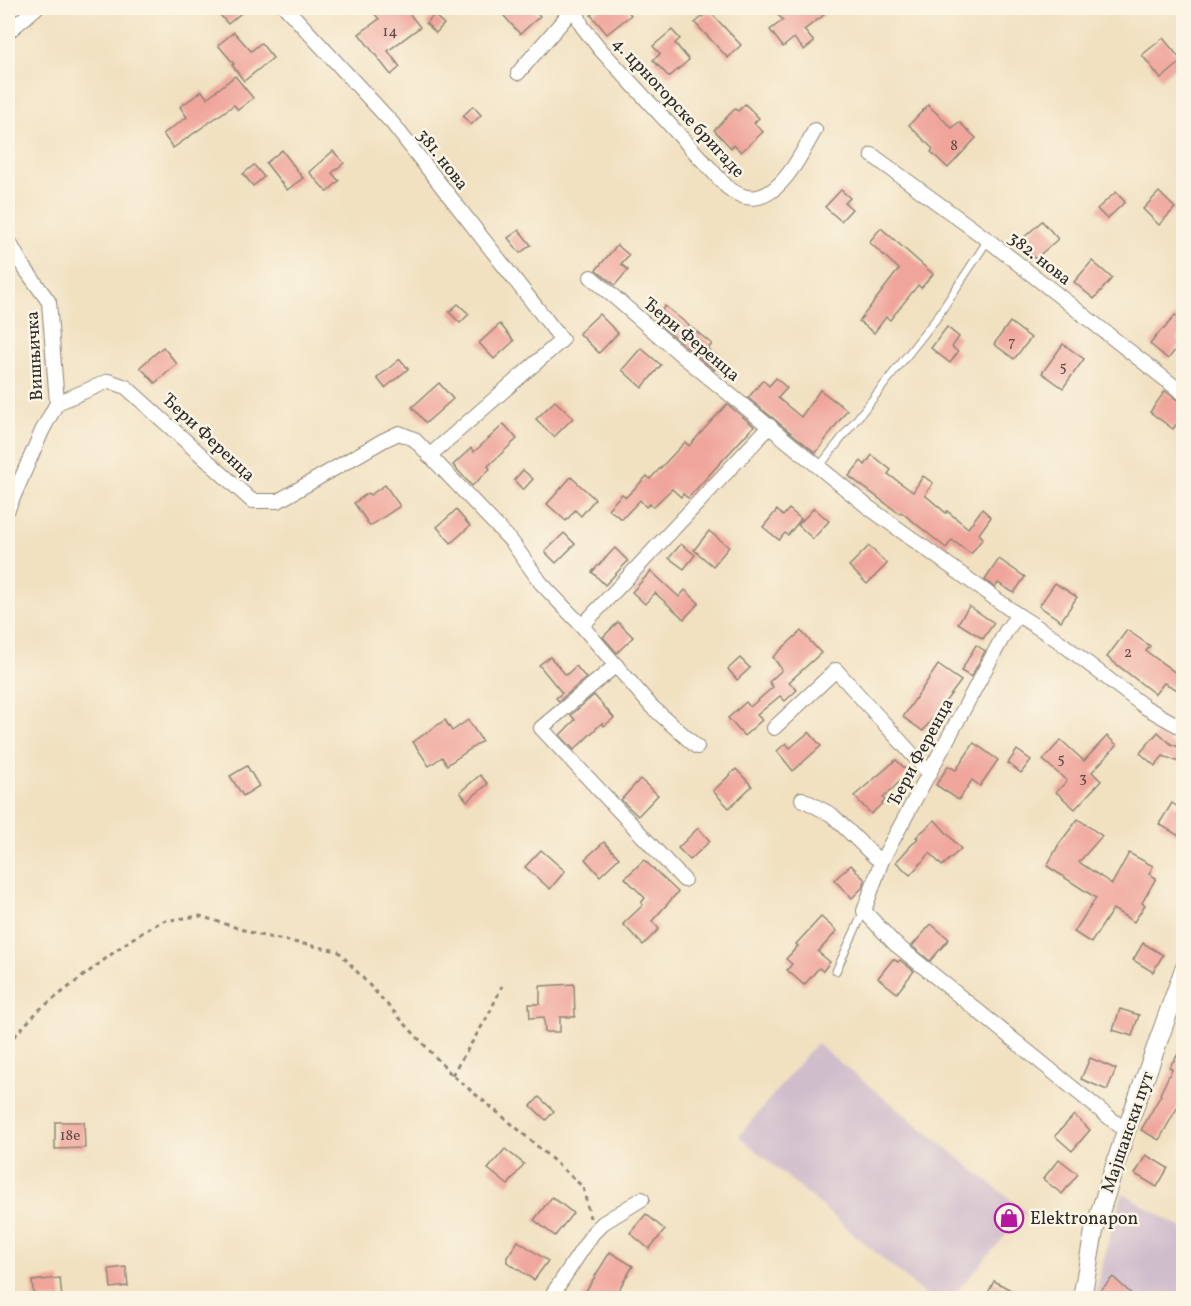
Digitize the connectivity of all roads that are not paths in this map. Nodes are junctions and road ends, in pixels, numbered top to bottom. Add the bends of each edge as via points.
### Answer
1 (36, 8) edge
2 (286, 8) edge
3 (575, 8) edge
4 (8, 32) edge
5 (518, 73) dead end
6 (815, 130) dead end
7 (872, 155) dead end
8 (8, 240) edge
9 (988, 240) junction
10 (591, 277) dead end
11 (1184, 394) edge
12 (57, 403) junction
13 (770, 426) junction
14 (429, 456) junction
15 (818, 468) junction
16 (8, 509) edge
17 (1018, 615) junction
18 (582, 626) junction
19 (616, 665) junction
20 (774, 728) dead end
21 (1184, 729) edge
22 (697, 747) dead end
23 (930, 774) junction
24 (802, 799) dead end
25 (882, 860) junction
26 (684, 880) dead end
27 (864, 911) junction
28 (1184, 969) edge
29 (836, 971) dead end
30 (1126, 1131) junction
31 (642, 1199) dead end
32 (550, 1299) edge
33 (1082, 1299) edge

1 - 4 street
2 - 14 street, 381. нова via 393,124 562,340
3 - 5 street, 4. црногорске бригаде
3 - 6 street, 4. црногорске бригаде via 582,26 600,49 737,195 757,198 774,190 795,165
7 - 9 street, 382. нова
8 - 12 street, Вишњичка via 49,302
9 - 11 street, 382. нова
9 - 15 lane via 936,319
10 - 13 street, Ђери Ференца
12 - 14 street, Ђери Ференца via 109,381 126,387 252,501 278,501 399,433 414,439
12 - 16 street, Вишњичка
13 - 15 street, Ђери Ференца
13 - 18 street
14 - 18 street, Ђери Ференца via 512,542 541,583
15 - 17 street, Ђери Ференца via 927,552
17 - 21 street, Ђери Ференца via 1145,707
17 - 23 street, Ђери Ференца
18 - 19 street, Ђери Ференца
19 - 22 street, Ђери Ференца via 651,706
19 - 26 street via 541,728
20 - 23 street via 836,670
23 - 25 street, Ђери Ференца
24 - 25 street via 832,815
25 - 27 street, Ђери Ференца
27 - 29 lane
27 - 30 street via 894,943
28 - 30 street, Мајшански пут
30 - 33 street, Мајшански пут via 1094,1231
31 - 32 street via 593,1233

